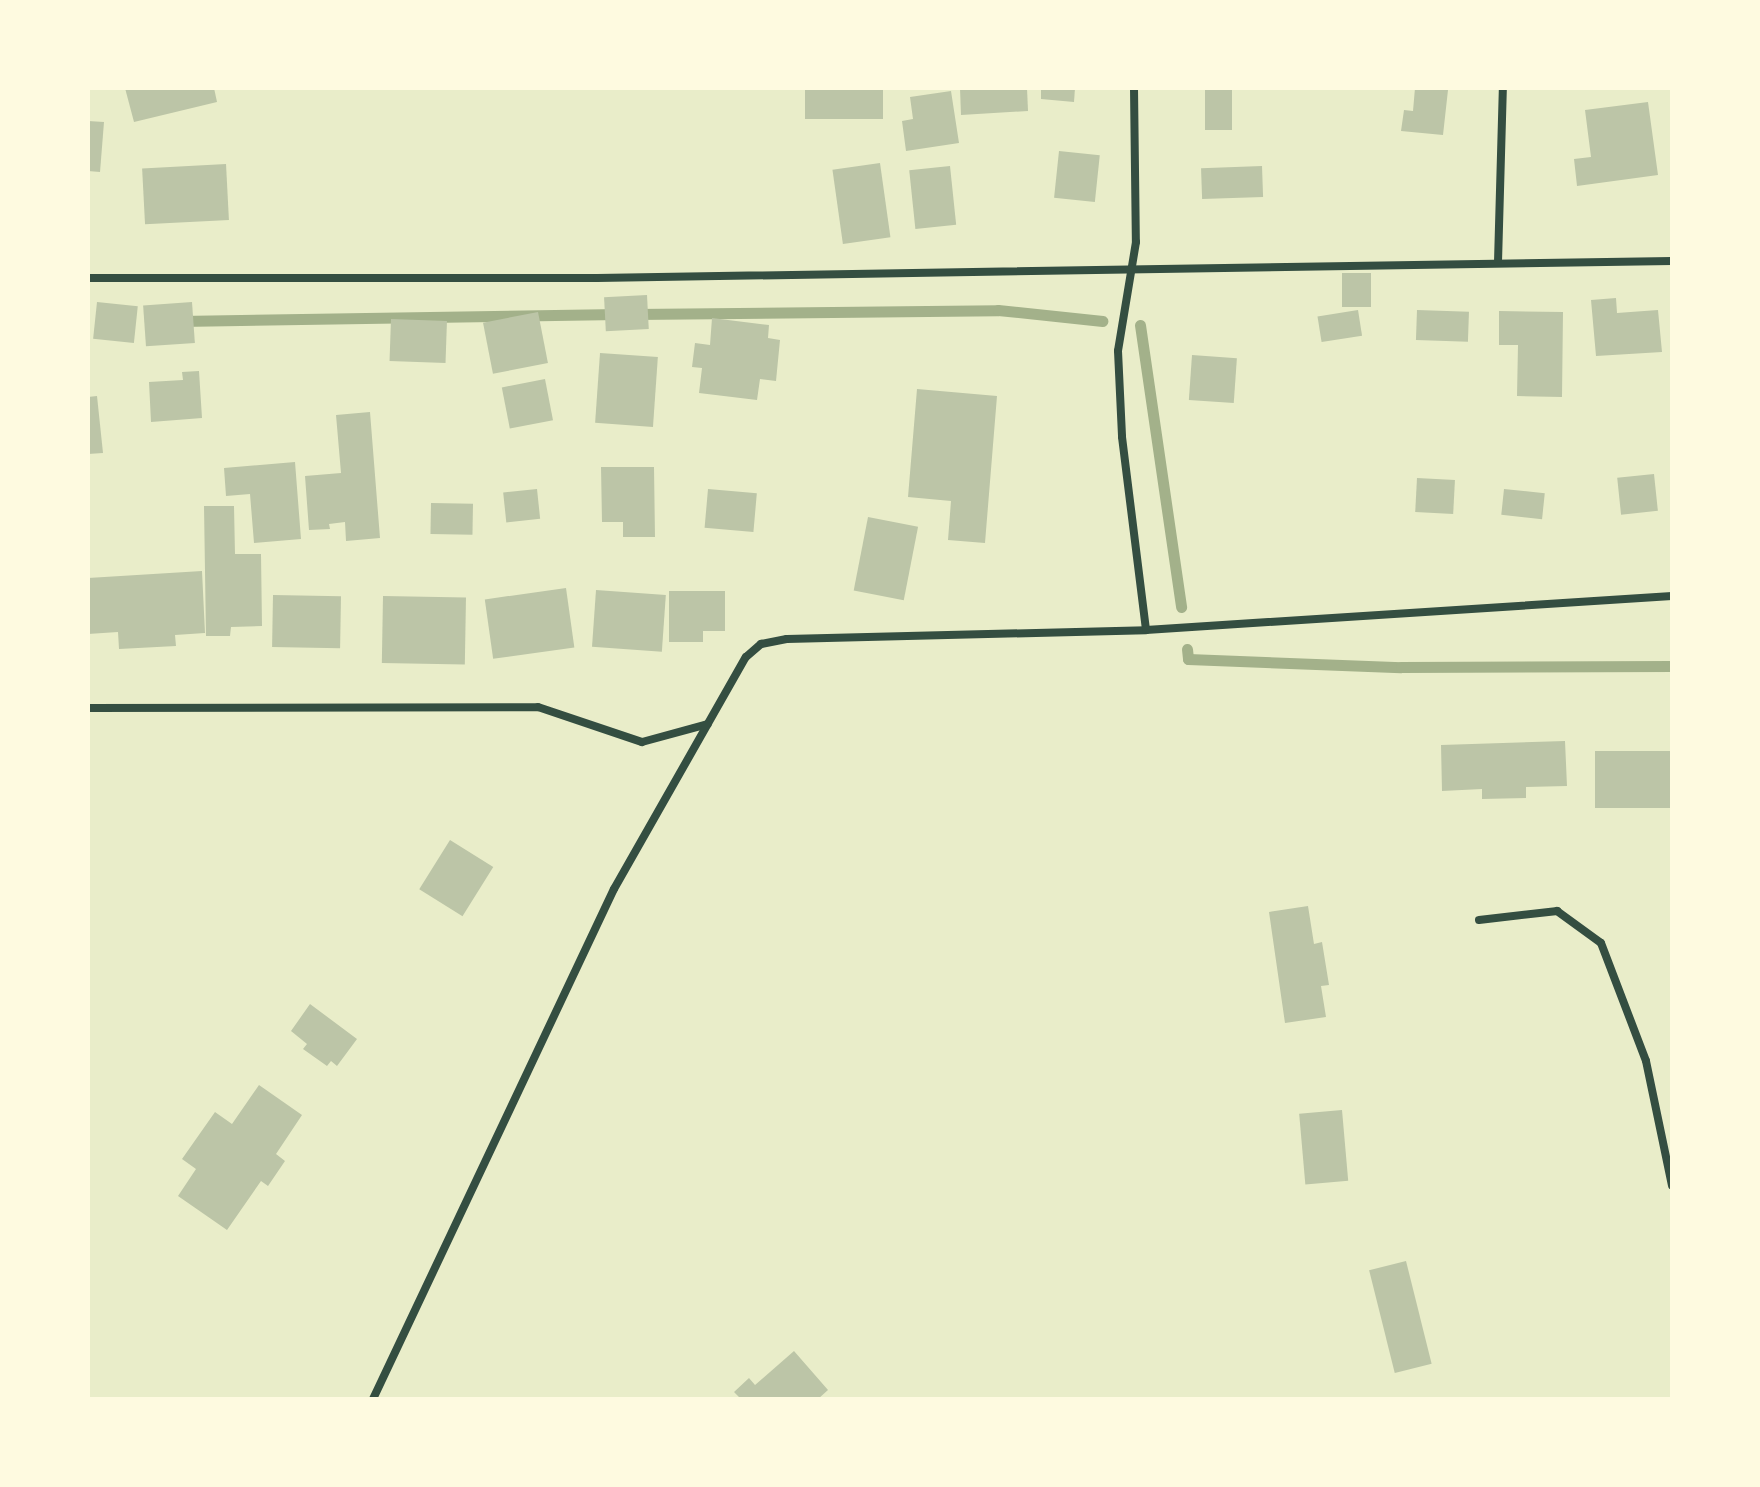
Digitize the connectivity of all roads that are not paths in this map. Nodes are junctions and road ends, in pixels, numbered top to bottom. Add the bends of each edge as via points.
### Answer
1 (1134, 88) edge
2 (1503, 88) edge
3 (1672, 261) edge
4 (1498, 262) junction
5 (1131, 270) junction
6 (88, 278) edge
7 (1672, 596) edge
8 (1146, 630) junction
9 (88, 708) edge
10 (708, 724) junction
11 (1479, 920) dead end
12 (1672, 1185) edge
13 (373, 1399) edge

1 - 5 street via 1136,242
2 - 4 street
3 - 4 street
4 - 5 street
5 - 6 street
5 - 8 street via 1118,351 1122,437
7 - 8 street
8 - 10 street via 787,639 761,644 746,657
9 - 10 street via 538,707 642,742
10 - 13 street via 614,889
11 - 12 street via 1557,911 1601,943 1646,1061

